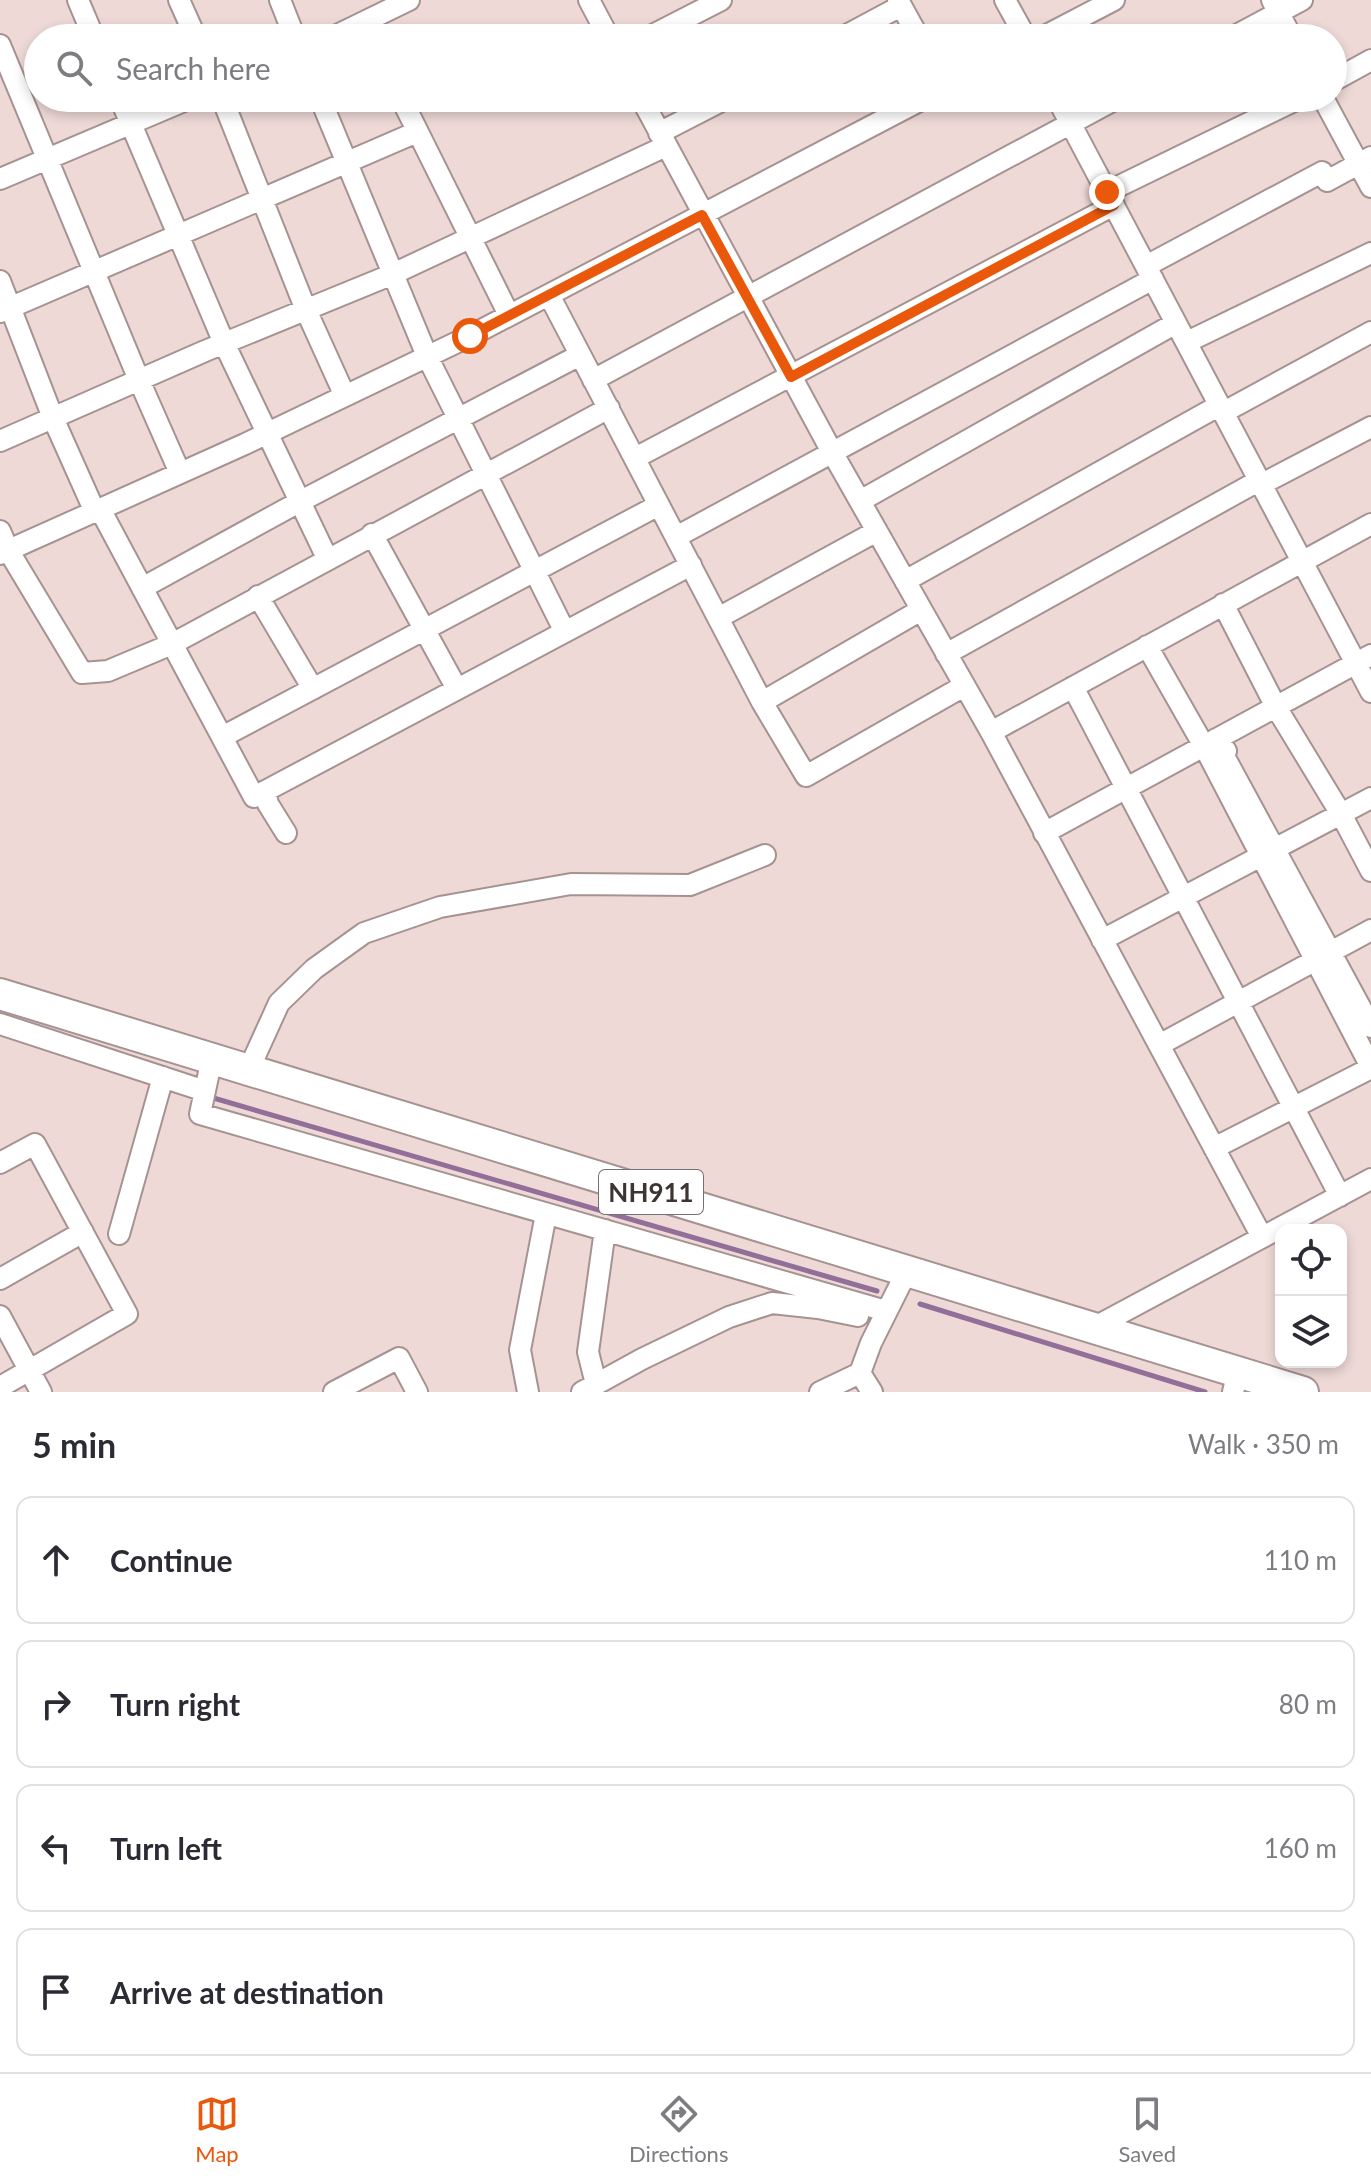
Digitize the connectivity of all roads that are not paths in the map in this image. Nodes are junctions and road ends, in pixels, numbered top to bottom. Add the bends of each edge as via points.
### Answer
1 (78, 0) edge
2 (179, 0) edge
3 (280, 0) edge
4 (409, 0) edge
5 (589, 0) edge
6 (721, 0) edge
7 (1005, 0) edge
8 (1114, 0) edge
9 (1302, 0) edge
10 (900, 3) edge
11 (1275, 6) edge
12 (88, 24) edge
13 (190, 24) edge
14 (289, 24) edge
15 (376, 24) edge
16 (602, 24) edge
17 (674, 24) edge
18 (865, 24) edge
19 (911, 24) edge
20 (1018, 24) edge
21 (1068, 24) edge
22 (1250, 24) edge
23 (1285, 24) edge
24 (0, 45) edge
25 (1371, 60) edge
26 (1347, 73) edge
27 (24, 100) edge
28 (29, 112) edge
29 (126, 112) edge
30 (159, 112) edge
31 (228, 112) edge
32 (326, 112) edge
33 (408, 112) edge
34 (648, 112) edge
35 (705, 112) edge
36 (898, 112) edge
37 (1065, 112) edge
38 (1092, 112) edge
39 (1274, 112) edge
40 (1332, 112) edge
41 (1071, 123) junction
42 (131, 124) junction
43 (417, 132) junction
44 (662, 140) junction
45 (49, 158) junction
46 (1365, 161) edge
47 (347, 164) junction
48 (0, 179) edge
49 (1371, 187) edge
50 (1111, 198) junction
51 (263, 201) junction
52 (702, 215) junction
53 (179, 236) junction
54 (470, 239) junction
55 (1371, 253) edge
56 (95, 272) junction
57 (1150, 272) junction
58 (393, 274) junction
59 (0, 281) edge
60 (549, 295) junction
61 (747, 297) junction
62 (5, 310) edge
63 (306, 310) junction
64 (509, 315) junction
65 (1176, 323) junction
66 (1371, 332) edge
67 (1187, 342) junction
68 (224, 343) junction
69 (580, 355) junction
70 (427, 356) junction
71 (791, 377) junction
72 (139, 380) junction
73 (593, 380) junction
74 (345, 396) junction
75 (609, 408) junction
76 (1222, 409) junction
77 (53, 418) junction
78 (459, 418) junction
79 (1371, 427) edge
80 (266, 434) junction
81 (0, 441) edge
82 (832, 452) junction
83 (635, 458) junction
84 (180, 473) junction
85 (486, 473) junction
86 (1261, 482) junction
87 (860, 501) junction
88 (299, 502) junction
89 (659, 505) junction
90 (98, 510) junction
91 (1371, 524) edge
92 (0, 531) edge
93 (877, 531) junction
94 (372, 534) junction
95 (676, 537) junction
96 (4, 552) edge
97 (327, 558) junction
98 (1302, 561) junction
99 (691, 565) junction
100 (536, 570) junction
101 (905, 581) junction
102 (142, 588) junction
103 (258, 596) junction
104 (1223, 604) junction
105 (921, 610) junction
106 (718, 618) junction
107 (424, 630) junction
108 (565, 632) junction
109 (172, 644) junction
110 (1147, 646) junction
111 (946, 654) junction
112 (1363, 659) edge
113 (964, 686) junction
114 (1073, 687) junction
115 (313, 689) junction
116 (457, 689) junction
117 (1371, 692) edge
118 (762, 702) junction
119 (1276, 707) junction
120 (991, 732) junction
121 (222, 737) junction
122 (1210, 743) junction
123 (1126, 788) junction
124 (265, 791) junction
125 (1371, 798) edge
126 (1341, 814) junction
127 (286, 833) dead end
128 (1044, 833) junction
129 (1269, 852) junction
130 (765, 855) dead end
131 (1371, 871) edge
132 (1184, 897) junction
133 (1371, 930) edge
134 (1102, 940) junction
135 (1323, 956) junction
136 (0, 994) edge
137 (1238, 1002) junction
138 (0, 1024) edge
139 (1371, 1027) edge
140 (1159, 1045) junction
141 (212, 1058) junction
142 (1371, 1067) edge
143 (249, 1069) junction
144 (163, 1077) junction
145 (205, 1091) junction
146 (1295, 1107) junction
147 (1214, 1148) junction
148 (0, 1163) edge
149 (1371, 1179) edge
150 (1340, 1196) junction
151 (546, 1214) junction
152 (605, 1230) junction
153 (83, 1232) junction
154 (119, 1234) dead end
155 (1262, 1237) junction
156 (907, 1271) junction
157 (0, 1279) edge
158 (0, 1316) edge
159 (884, 1316) junction
160 (1093, 1328) junction
161 (30, 1369) junction
162 (860, 1373) junction
163 (1236, 1382) edge
164 (0, 1387) edge
165 (589, 1388) edge
166 (41, 1392) edge
167 (334, 1392) edge
168 (417, 1392) edge
169 (528, 1392) edge
170 (820, 1392) edge
171 (872, 1392) edge
172 (1303, 1392) edge

1 - 12 street
2 - 13 street
3 - 14 street
4 - 15 street
5 - 16 street
6 - 17 street
7 - 20 street
8 - 21 street
9 - 11 street
10 - 18 street
10 - 19 street
11 - 22 street
11 - 23 street
24 - 27 street
25 - 26 street
28 - 45 street
29 - 42 street
30 - 42 street
31 - 51 street
32 - 47 street
33 - 43 street
34 - 44 street
35 - 44 street
36 - 52 street
37 - 41 street
38 - 41 street
39 - 50 street
40 - 46 street
41 - 50 street
41 - 61 street
42 - 45 street
42 - 53 street
43 - 47 street
43 - 54 street
44 - 52 street
44 - 54 street
45 - 48 street
45 - 56 street
46 - 49 street
46 - 57 street via 1327,181 1322,172
47 - 51 street
47 - 58 street
50 - 57 street
50 - 71 street
51 - 53 street
51 - 63 street
52 - 60 street
52 - 61 street
53 - 56 street
53 - 68 street
54 - 58 street
54 - 64 street
55 - 67 street
56 - 62 street
56 - 72 street
57 - 65 street
57 - 82 street
58 - 63 street
58 - 70 street
59 - 62 street
60 - 64 street
60 - 69 street
61 - 71 street
61 - 73 street
62 - 77 street
63 - 68 street
63 - 74 street
64 - 70 street
65 - 67 street
65 - 87 street
66 - 76 street
67 - 76 street
68 - 72 street
68 - 80 street
69 - 73 street
69 - 78 street
70 - 74 street
70 - 78 street
71 - 82 street
71 - 83 street
72 - 77 street
72 - 84 street
73 - 75 street
74 - 80 street
75 - 83 street
75 - 85 street
76 - 86 street
76 - 101 street
77 - 81 street
77 - 90 street
78 - 85 street
78 - 88 street
79 - 86 street
80 - 84 street
80 - 88 street
82 - 87 street
82 - 95 street
83 - 89 street
84 - 90 street
85 - 94 street
85 - 100 street
86 - 98 street
86 - 111 street
87 - 93 street
88 - 97 street
88 - 102 street
89 - 95 street
89 - 100 street
90 - 96 street
90 - 102 street
91 - 98 street
92 - 96 street
93 - 101 street
93 - 106 street
94 - 97 street
94 - 107 street
95 - 99 street
96 - 109 street via 82,673 108,671
97 - 103 street
98 - 104 street
98 - 112 street
99 - 106 street
99 - 108 street
100 - 107 street
100 - 108 street
101 - 105 street
102 - 109 street
103 - 109 street
103 - 115 street
104 - 110 street
104 - 119 street
105 - 111 street
105 - 118 street
106 - 118 street
107 - 115 street
107 - 116 street
108 - 116 street
109 - 121 street
110 - 114 street
110 - 122 street
111 - 113 street
112 - 117 street
112 - 119 street
113 - 118 street via 806,776
113 - 120 street
114 - 120 street
114 - 123 street
115 - 121 street
116 - 124 street
119 - 122 street
119 - 126 street
120 - 128 street
121 - 124 street via 254,797
122 - 123 street
122 - 129 street
123 - 128 street
123 - 132 street
124 - 127 street
125 - 126 street
126 - 129 street
126 - 131 street
128 - 134 street
129 - 132 street
129 - 135 street
130 - 143 street via 690,885 571,884 440,907 364,933 279,1003
132 - 134 street
132 - 137 street
133 - 135 street
134 - 140 street
135 - 137 street
135 - 139 street
135 - 142 street
136 - 141 highway, NH911
137 - 140 street
137 - 146 street
138 - 144 street
140 - 147 street
141 - 143 highway, NH911
141 - 145 street
142 - 146 street
143 - 156 highway, NH911
144 - 145 street
144 - 154 street
145 - 151 street via 200,1114
146 - 147 street
146 - 150 street
147 - 155 street
148 - 153 street via 35,1144
149 - 150 street
150 - 155 street
151 - 152 street
151 - 169 street via 520,1350
152 - 159 street
152 - 165 street via 588,1352
153 - 157 street
153 - 161 street via 127,1314
155 - 160 street
156 - 159 street
156 - 160 highway, NH911
158 - 161 street
159 - 162 street
159 - 165 street via 772,1303 729,1317
160 - 163 highway, NH911
161 - 164 street
161 - 166 street
162 - 170 street
162 - 171 street
163 - 172 highway, NH911
167 - 168 street via 399,1358

